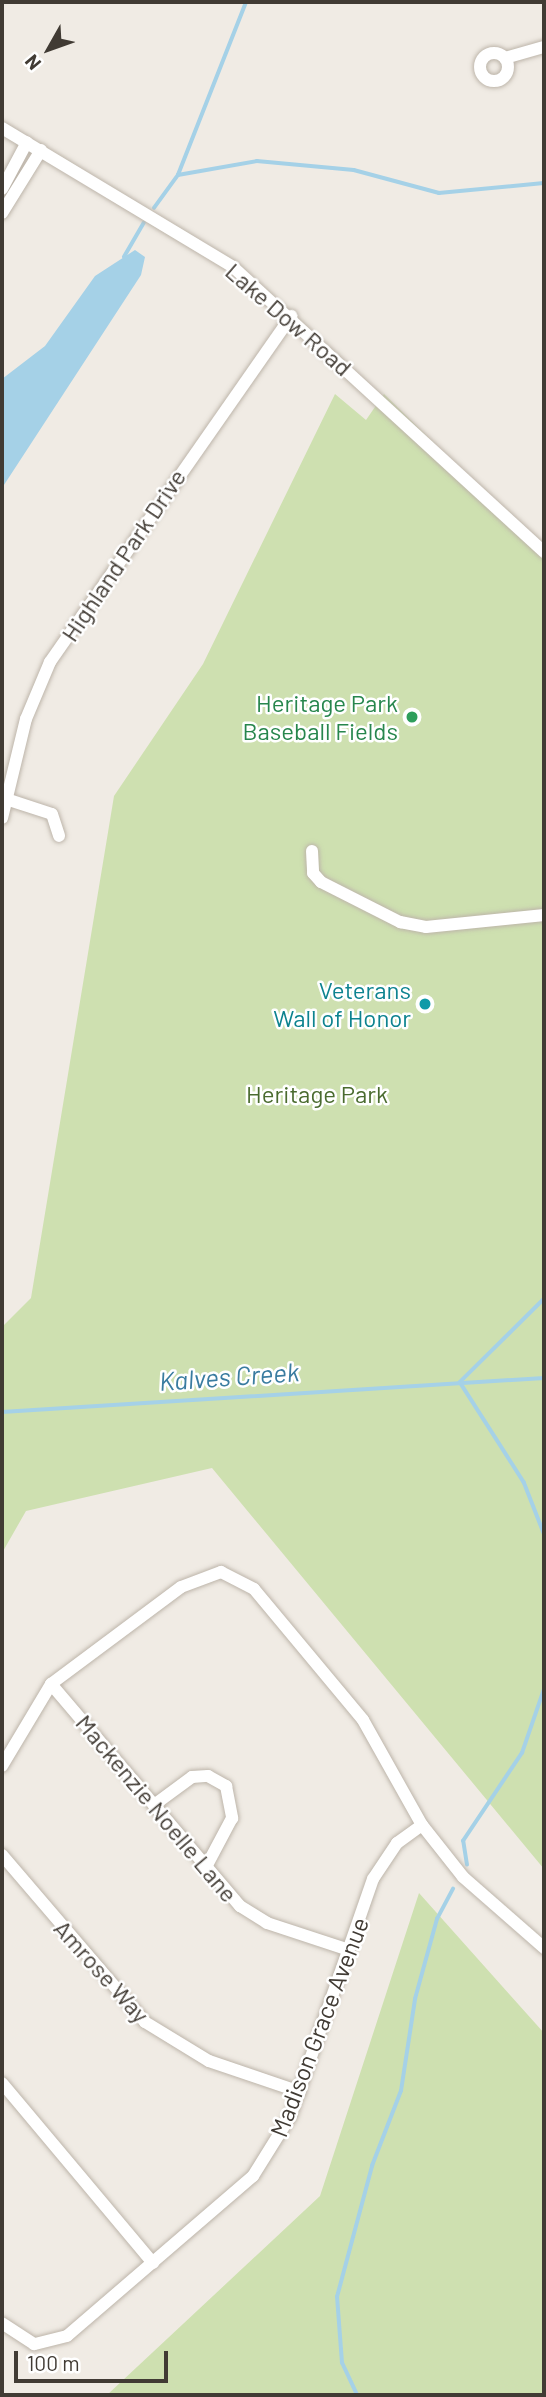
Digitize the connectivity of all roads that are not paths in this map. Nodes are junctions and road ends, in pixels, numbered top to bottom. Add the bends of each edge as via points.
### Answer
1 (544, 47) edge
2 (505, 58) dead end
3 (2, 128) edge
4 (27, 142) junction
5 (41, 150) junction
6 (2, 189) edge
7 (2, 213) edge
8 (291, 316) junction
9 (544, 552) edge
10 (6, 799) junction
11 (2, 817) edge
12 (59, 836) dead end
13 (312, 851) dead end
14 (544, 915) edge
15 (51, 1684) junction
16 (2, 1766) edge
17 (154, 1805) junction
18 (422, 1825) junction
19 (2, 1855) edge
20 (206, 1867) junction
21 (544, 1948) edge
22 (349, 1950) junction
23 (2, 2082) edge
24 (300, 2092) junction
25 (152, 2263) junction
26 (2, 2323) edge

1 - 2 street
3 - 4 street, Lake Dow Road
4 - 5 street, Lake Dow Road
4 - 6 street
5 - 7 street
5 - 8 street, Lake Dow Road via 233,267
8 - 9 street, Lake Dow Road
8 - 10 street, Highland Park Drive via 50,663 26,719
10 - 11 street, Highland Park Drive
10 - 12 street via 52,814
13 - 14 street via 313,873 321,882 400,922 426,927
15 - 16 street
15 - 17 street, Mackenzie Noelle Lane
15 - 18 street via 196,1577 233,1575 254,1589 373,1734
17 - 20 street, Mackenzie Noelle Lane
17 - 20 street via 192,1777 208,1776 226,1786 232,1818
18 - 21 street via 463,1877
18 - 22 street, Madison Grace Avenue via 379,1867
19 - 24 street, Amrose Way via 145,2022 209,2061
20 - 22 street, Mackenzie Noelle Lane via 254,1917
22 - 24 street, Madison Grace Avenue
23 - 25 street
24 - 25 street, Madison Grace Avenue via 253,2176
25 - 26 street, Madison Grace Avenue via 60,2340 24,2342

